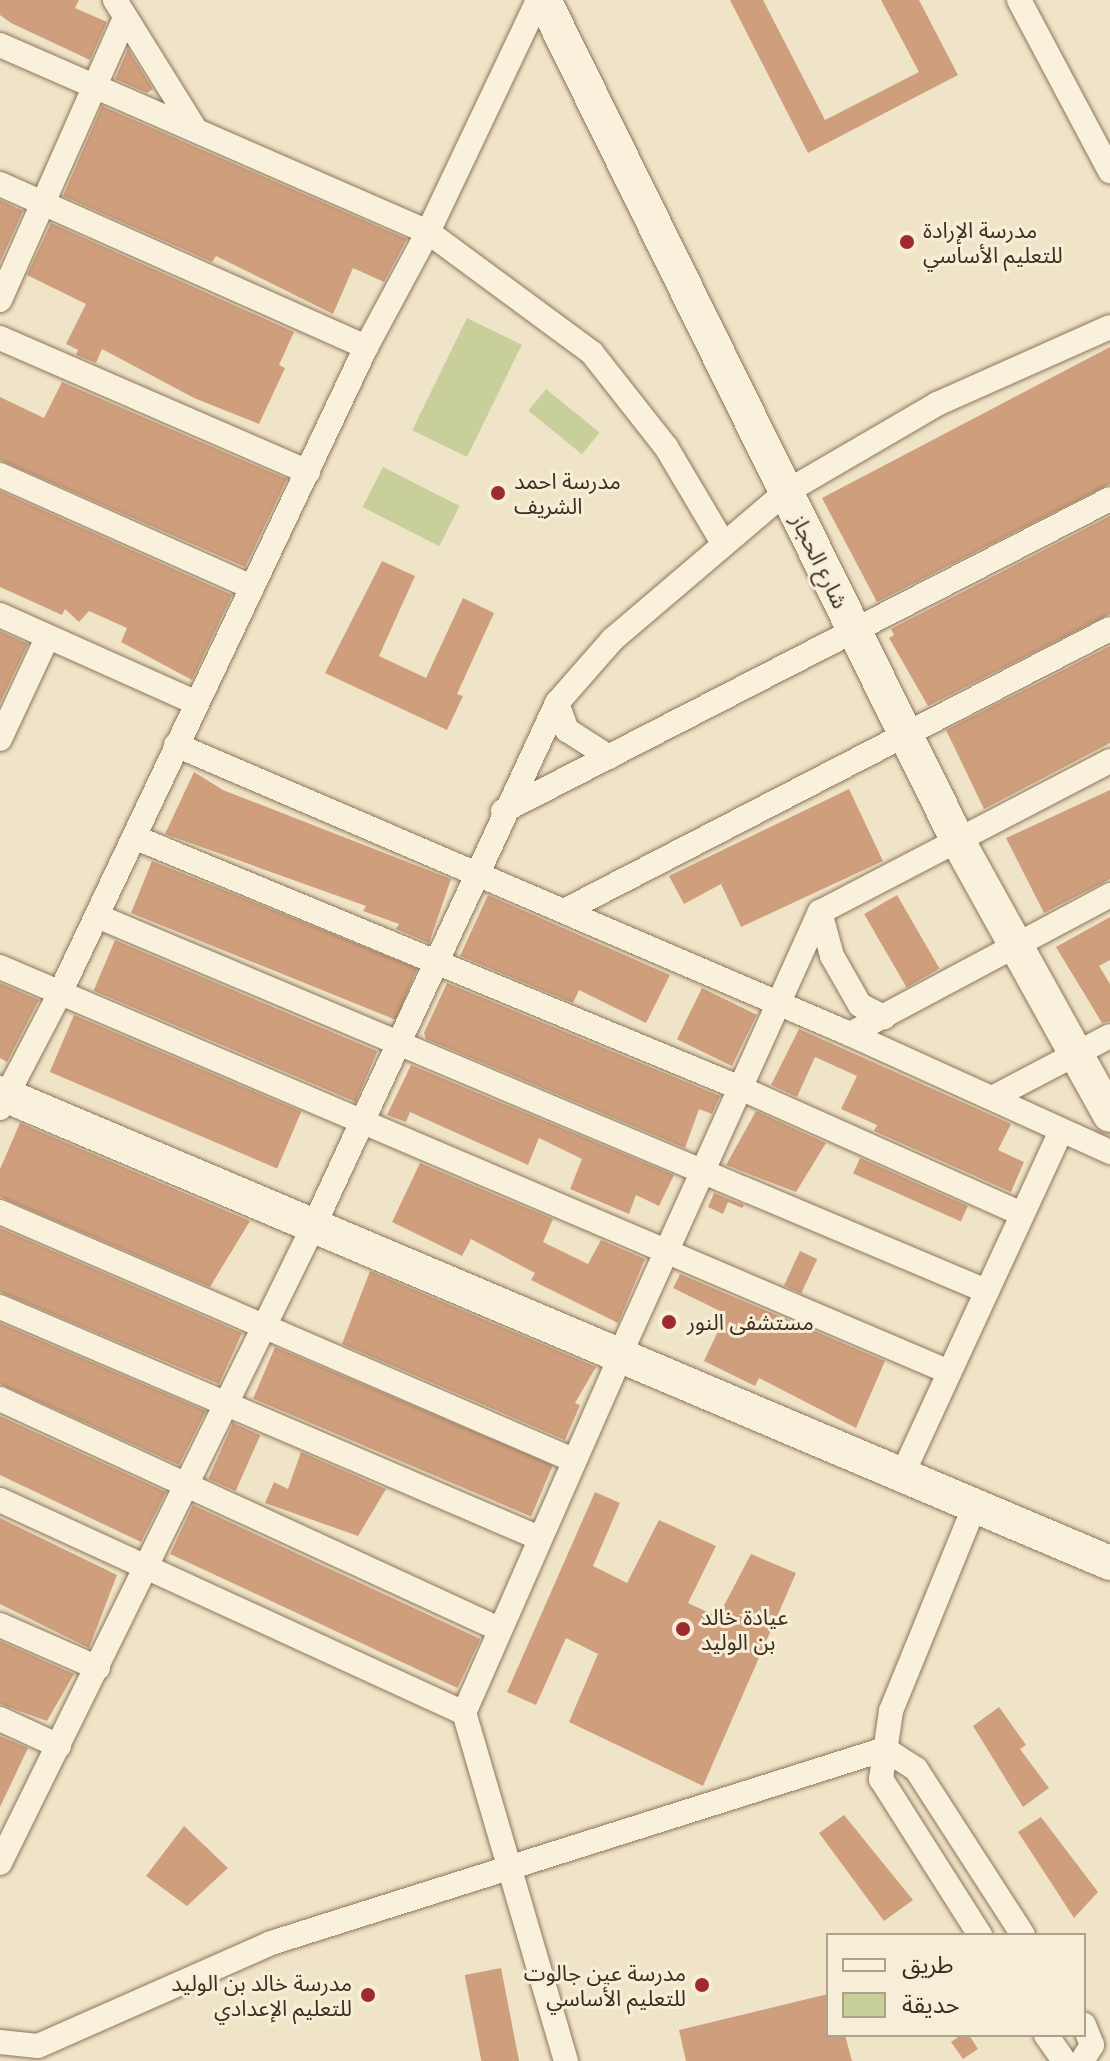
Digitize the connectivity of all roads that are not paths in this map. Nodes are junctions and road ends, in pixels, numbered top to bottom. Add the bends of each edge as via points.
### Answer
1 (541, 0) edge
2 (1019, 0) edge
3 (120, 9) edge
4 (0, 45) edge
5 (94, 87) junction
6 (195, 129) junction
7 (1110, 171) edge
8 (0, 184) edge
9 (44, 205) junction
10 (428, 232) junction
11 (0, 300) edge
12 (1110, 327) edge
13 (0, 338) edge
14 (366, 347) junction
15 (308, 472) junction
16 (0, 475) edge
17 (786, 492) junction
18 (1110, 499) edge
19 (723, 543) junction
20 (252, 587) junction
21 (0, 615) edge
22 (1110, 629) edge
23 (855, 632) junction
24 (47, 638) junction
25 (197, 703) junction
26 (557, 703) junction
27 (906, 737) junction
28 (0, 739) edge
29 (176, 745) junction
30 (609, 757) junction
31 (1110, 761) edge
32 (503, 811) junction
33 (134, 837) junction
34 (958, 841) junction
35 (475, 873) junction
36 (1110, 895) edge
37 (566, 910) junction
38 (820, 912) junction
39 (97, 916) junction
40 (1015, 944) junction
41 (433, 962) junction
42 (0, 967) edge
43 (60, 993) junction
44 (777, 1002) junction
45 (884, 1017) junction
46 (850, 1034) junction
47 (1110, 1036) edge
48 (399, 1042) junction
49 (1076, 1054) junction
50 (738, 1087) junction
51 (992, 1098) junction
52 (2, 1099) edge
53 (1110, 1115) edge
54 (362, 1126) junction
55 (1061, 1131) junction
56 (1110, 1152) edge
57 (703, 1167) junction
58 (0, 1212) edge
59 (1022, 1214) junction
60 (315, 1223) junction
61 (665, 1249) junction
62 (986, 1291) junction
63 (0, 1307) edge
64 (263, 1324) junction
65 (618, 1359) junction
66 (949, 1372) junction
67 (0, 1399) edge
68 (222, 1404) junction
69 (573, 1460) junction
70 (903, 1473) junction
71 (184, 1482) junction
72 (0, 1500) edge
73 (975, 1505) junction
74 (537, 1537) junction
75 (1110, 1563) edge
76 (143, 1566) junction
77 (0, 1625) edge
78 (499, 1629) junction
79 (98, 1668) junction
80 (464, 1713) junction
81 (0, 1719) edge
82 (59, 1746) junction
83 (885, 1749) junction
84 (9, 1824) edge
85 (0, 1863) edge
86 (510, 1867) junction
87 (979, 1933) edge
88 (1022, 1933) edge
89 (1086, 2030) edge
90 (1047, 2037) edge
91 (0, 2042) edge
92 (1110, 2050) edge
93 (566, 2061) edge
94 (1064, 2061) edge
95 (1082, 2061) edge
96 (1089, 2061) edge

1 - 10 street
1 - 17 main road, شارع الحجاز
2 - 7 street
3 - 5 street
3 - 6 street
4 - 5 street
5 - 6 street
5 - 9 street
6 - 10 street
8 - 9 street
9 - 11 street
9 - 14 street
10 - 14 street
10 - 19 street via 592,353 666,447
12 - 17 street via 937,404
13 - 15 street
14 - 15 street
15 - 20 street
16 - 20 street
17 - 19 street
17 - 23 main road, شارع الحجاز
18 - 23 street
19 - 26 street via 613,639
20 - 25 street
21 - 24 street
22 - 27 street
23 - 27 main road, شارع الحجاز
23 - 30 street
24 - 25 street
24 - 28 street
25 - 29 street
26 - 30 street via 567,730
26 - 32 street
27 - 34 main road, شارع الحجاز
27 - 37 street
29 - 33 street
29 - 35 street
30 - 32 street
31 - 34 street
32 - 35 street
33 - 39 street
33 - 41 street
34 - 38 street
34 - 40 main road, شارع الحجاز
35 - 37 street
35 - 41 street
36 - 40 street
37 - 44 street
38 - 44 street
38 - 45 street via 832,956 860,1005
39 - 43 street
39 - 48 street
40 - 45 street
40 - 49 main road, شارع الحجاز
41 - 48 street
41 - 50 street
42 - 43 street
43 - 52 street
43 - 54 street
44 - 46 street
44 - 50 street
45 - 46 street
46 - 51 street
47 - 49 street
48 - 54 street
48 - 57 street
49 - 51 street
49 - 53 main road, شارع الحجاز
50 - 57 street
50 - 59 street
51 - 55 street
52 - 60 main road
54 - 60 street
54 - 61 street
55 - 56 street
55 - 59 street
57 - 61 street
57 - 62 street
58 - 64 street
59 - 62 street
60 - 64 street
60 - 65 main road
61 - 65 street
61 - 66 street
62 - 66 street
63 - 68 street
64 - 68 street
64 - 69 street
65 - 69 street
65 - 70 main road
66 - 70 street
67 - 71 street
68 - 71 street
68 - 74 street
69 - 74 street
70 - 73 main road
71 - 76 street
71 - 78 street
72 - 76 street
73 - 75 main road
73 - 83 street via 891,1711
74 - 78 street
76 - 79 street
76 - 80 street
77 - 79 street
78 - 80 street
79 - 82 street
80 - 86 street
81 - 82 street
82 - 84 street
83 - 86 street
83 - 87 street via 881,1779
83 - 88 street via 916,1769
84 - 85 street
86 - 91 street via 271,1943 38,2046
86 - 93 street
89 - 95 street via 1092,2045
90 - 94 street
92 - 96 street

